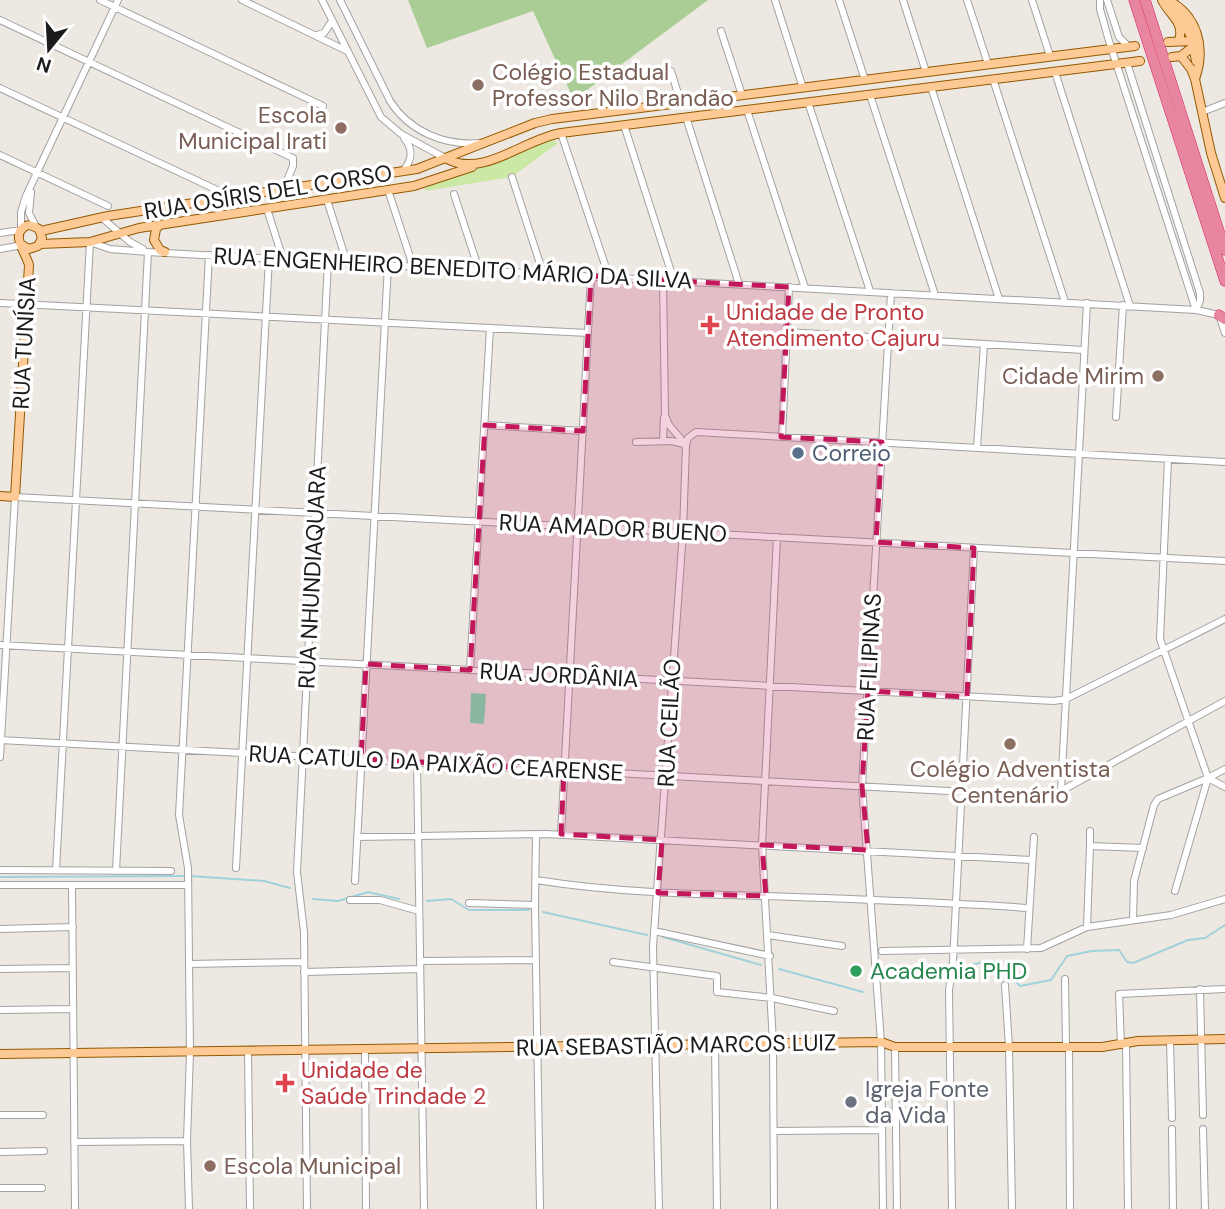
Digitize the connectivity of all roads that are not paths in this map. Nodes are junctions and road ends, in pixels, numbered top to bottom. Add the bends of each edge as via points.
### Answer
1 (100, 0) edge
2 (242, 0) edge
3 (322, 0) edge
4 (340, 0) edge
5 (775, 0) edge
6 (839, 0) edge
7 (903, 0) edge
8 (967, 0) edge
9 (1031, 0) edge
10 (1100, 0) edge
11 (1107, 0) edge
12 (1134, 0) edge
13 (1145, 0) edge
14 (1165, 0) edge
15 (116, 3) edge
16 (0, 20) edge
17 (332, 21) junction
18 (353, 26) junction
19 (721, 31) dead end
20 (316, 35) junction
21 (340, 36) junction
22 (1179, 40) junction
23 (328, 41) junction
24 (1168, 42) dead end
25 (1194, 44) junction
26 (1132, 46) joint
27 (1112, 49) junction
28 (347, 51) junction
29 (1050, 57) junction
30 (1177, 57) junction
31 (1034, 58) junction
32 (1013, 61) junction
33 (1140, 61) dead end
34 (89, 62) junction
35 (1127, 63) junction
36 (988, 64) junction
37 (1117, 64) junction
38 (671, 71) dead end
39 (926, 72) junction
40 (1055, 72) junction
41 (1038, 74) junction
42 (1014, 77) junction
43 (993, 79) junction
44 (1195, 79) junction
45 (865, 80) junction
46 (839, 83) junction
47 (815, 86) junction
48 (931, 87) junction
49 (0, 88) edge
50 (803, 88) junction
51 (870, 94) junction
52 (742, 95) junction
53 (843, 98) junction
54 (819, 101) junction
55 (808, 102) junction
56 (681, 103) junction
57 (1225, 103) edge
58 (323, 106) dead end
59 (660, 106) junction
60 (643, 108) junction
61 (747, 110) junction
62 (1202, 112) junction
63 (63, 117) junction
64 (686, 117) junction
65 (665, 120) junction
66 (645, 122) junction
67 (624, 125) junction
68 (561, 133) junction
69 (401, 134) junction
70 (491, 141) junction
71 (0, 155) edge
72 (447, 159) junction
73 (478, 165) junction
74 (403, 171) junction
75 (37, 172) junction
76 (512, 177) dead end
77 (32, 181) junction
78 (306, 186) junction
79 (215, 189) junction
80 (283, 190) junction
81 (388, 190) junction
82 (454, 194) dead end
83 (232, 197) junction
84 (1225, 198) edge
85 (215, 200) junction
86 (327, 200) junction
87 (308, 203) junction
88 (108, 206) dead end
89 (288, 206) junction
90 (267, 209) junction
91 (102, 217) junction
92 (160, 225) junction
93 (38, 229) junction
94 (21, 230) junction
95 (0, 233) edge
96 (120, 233) junction
97 (90, 242) junction
98 (22, 246) junction
99 (38, 246) junction
100 (1, 248) edge
101 (1225, 250) edge
102 (148, 251) junction
103 (165, 252) junction
104 (209, 255) junction
105 (269, 258) junction
106 (283, 259) junction
107 (328, 261) junction
108 (348, 262) junction
109 (29, 265) junction
110 (388, 265) junction
111 (413, 266) junction
112 (479, 270) junction
113 (543, 273) junction
114 (592, 276) junction
115 (610, 277) junction
116 (663, 280) junction
117 (674, 281) junction
118 (1225, 281) edge
119 (739, 284) junction
120 (789, 287) junction
121 (805, 288) junction
122 (870, 292) junction
123 (891, 293) junction
124 (934, 295) junction
125 (999, 299) junction
126 (1065, 302) junction
127 (0, 303) edge
128 (26, 303) junction
129 (1087, 303) junction
130 (86, 306) junction
131 (1126, 306) junction
132 (145, 310) junction
133 (1196, 310) junction
134 (206, 313) junction
135 (266, 316) junction
136 (1222, 317) edge
137 (325, 319) junction
138 (385, 323) junction
139 (490, 328) junction
140 (787, 332) junction
141 (588, 333) junction
142 (1225, 333) edge
143 (888, 338) junction
144 (984, 344) junction
145 (1084, 350) junction
146 (664, 408) junction
147 (1116, 417) dead end
148 (485, 425) junction
149 (583, 430) junction
150 (782, 437) junction
151 (663, 441) junction
152 (636, 442) dead end
153 (882, 442) junction
154 (686, 445) junction
155 (976, 448) junction
156 (1079, 454) junction
157 (1168, 458) junction
158 (1225, 462) edge
159 (0, 496) edge
160 (15, 496) junction
161 (76, 500) junction
162 (135, 503) junction
163 (196, 506) junction
164 (256, 509) junction
165 (315, 513) junction
166 (374, 516) junction
167 (479, 521) junction
168 (578, 526) junction
169 (683, 532) junction
170 (777, 537) junction
171 (876, 542) junction
172 (974, 548) junction
173 (1073, 553) junction
174 (1163, 558) junction
175 (1225, 561) edge
176 (1225, 619) edge
177 (3, 645) edge
178 (68, 649) junction
179 (1163, 650) junction
180 (127, 652) junction
181 (188, 655) junction
182 (248, 658) junction
183 (308, 661) junction
184 (366, 664) junction
185 (470, 670) junction
186 (569, 675) junction
187 (670, 681) junction
188 (769, 686) junction
189 (868, 691) junction
190 (967, 697) junction
191 (1066, 699) junction
192 (1225, 701) edge
193 (1188, 721) junction
194 (1, 740) edge
195 (63, 743) junction
196 (122, 746) junction
197 (182, 750) junction
198 (243, 753) junction
199 (303, 756) junction
200 (0, 757) edge
201 (361, 759) junction
202 (417, 762) junction
203 (1225, 769) edge
204 (564, 770) junction
205 (666, 776) junction
206 (1208, 778) junction
207 (765, 781) junction
208 (862, 786) junction
209 (1225, 787) edge
210 (1061, 791) junction
211 (962, 792) junction
212 (1090, 831) dead end
213 (536, 834) junction
214 (561, 834) junction
215 (418, 836) junction
216 (357, 837) junction
217 (1034, 837) dead end
218 (662, 840) junction
219 (762, 845) junction
220 (1090, 846) junction
221 (1143, 848) junction
222 (868, 850) junction
223 (959, 857) junction
224 (1032, 860) junction
225 (236, 868) dead end
226 (0, 870) edge
227 (56, 870) junction
228 (116, 871) junction
229 (171, 871) dead end
230 (536, 880) junction
231 (355, 881) dead end
232 (0, 885) edge
233 (72, 885) junction
234 (188, 885) junction
235 (1175, 891) dead end
236 (658, 893) junction
237 (766, 897) junction
238 (1225, 899) edge
239 (350, 900) dead end
240 (872, 900) junction
241 (469, 903) dead end
242 (956, 903) junction
243 (535, 905) junction
244 (1030, 908) junction
245 (419, 911) junction
246 (1133, 920) junction
247 (73, 927) junction
248 (1087, 927) junction
249 (0, 929) edge
250 (654, 931) junction
251 (768, 935) junction
252 (842, 946) dead end
253 (954, 949) junction
254 (1027, 949) junction
255 (882, 951) dead end
256 (770, 956) junction
257 (536, 960) junction
258 (304, 962) junction
259 (613, 962) dead end
260 (189, 964) junction
261 (420, 965) junction
262 (73, 968) junction
263 (0, 969) edge
264 (653, 969) junction
265 (304, 972) junction
266 (1065, 979) dead end
267 (1005, 985) dead end
268 (1200, 989) junction
269 (1225, 989) edge
270 (772, 998) junction
271 (74, 1009) junction
272 (0, 1010) edge
273 (834, 1011) dead end
274 (1225, 1039) edge
275 (1201, 1040) junction
276 (1170, 1041) junction
277 (881, 1042) junction
278 (773, 1043) junction
279 (715, 1044) junction
280 (1124, 1044) junction
281 (657, 1045) junction
282 (537, 1047) junction
283 (895, 1047) junction
284 (950, 1047) junction
285 (1009, 1047) junction
286 (1068, 1047) junction
287 (365, 1049) junction
288 (422, 1049) junction
289 (305, 1050) junction
290 (248, 1051) junction
291 (190, 1052) junction
292 (0, 1054) edge
293 (74, 1054) junction
294 (0, 1115) edge
295 (43, 1115) dead end
296 (1203, 1115) dead end
297 (1172, 1118) dead end
298 (1172, 1129) dead end
299 (1203, 1129) dead end
300 (882, 1130) junction
301 (774, 1131) junction
302 (187, 1141) junction
303 (74, 1142) junction
304 (0, 1152) edge
305 (44, 1152) dead end
306 (0, 1188) edge
307 (42, 1188) dead end
308 (75, 1209) edge
309 (189, 1209) edge
310 (250, 1209) edge
311 (307, 1209) edge
312 (366, 1209) edge
313 (424, 1209) edge
314 (540, 1209) edge
315 (659, 1209) edge
316 (717, 1209) edge
317 (774, 1209) edge
318 (883, 1209) edge
319 (897, 1209) edge
320 (952, 1209) edge
321 (1012, 1209) edge
322 (1070, 1209) edge
323 (1128, 1209) edge
324 (1173, 1209) edge
325 (1205, 1209) edge

1 - 15 street
2 - 20 street
3 - 17 street
4 - 18 street
5 - 50 street
6 - 45 street
7 - 39 street
8 - 36 street
9 - 29 street
10 - 27 street
11 - 26 street via 1119,37
12 - 118 highway
13 - 101 highway
14 - 22 main road via 1179,22
14 - 25 main road via 1179,14
14 - 44 main road via 1182,10 1196,30 1201,55
15 - 34 street
15 - 58 street
16 - 34 street
17 - 20 street via 324,33
17 - 21 street
18 - 21 street
18 - 70 street via 390,101 410,123 455,143
19 - 52 street
20 - 23 street
21 - 23 street
21 - 28 street
22 - 24 main road
22 - 25 main road
22 - 30 main road via 1184,47
23 - 28 street
25 - 30 main road
25 - 44 main road
26 - 27 main road, RUA OSÍRIS DEL CORSO
27 - 29 main road, RUA OSÍRIS DEL CORSO
27 - 37 street
28 - 69 street via 378,113
29 - 31 main road, RUA OSÍRIS DEL CORSO
30 - 44 main road
31 - 32 main road, RUA OSÍRIS DEL CORSO
31 - 41 main road via 1029,71
32 - 36 main road, RUA OSÍRIS DEL CORSO
32 - 42 main road via 1019,71
33 - 35 main road, RUA OSÍRIS DEL CORSO
34 - 63 street
34 - 80 street via 293,159
35 - 37 main road, RUA OSÍRIS DEL CORSO
35 - 133 street via 1200,293
36 - 39 main road, RUA OSÍRIS DEL CORSO
37 - 40 main road, RUA OSÍRIS DEL CORSO
37 - 133 street
38 - 56 street
39 - 45 main road, RUA OSÍRIS DEL CORSO
40 - 41 main road, RUA OSÍRIS DEL CORSO
40 - 131 street
41 - 42 main road, RUA OSÍRIS DEL CORSO
42 - 43 main road, RUA OSÍRIS DEL CORSO
43 - 48 main road, RUA OSÍRIS DEL CORSO
43 - 126 street
44 - 62 main road
45 - 46 main road, RUA OSÍRIS DEL CORSO
46 - 47 main road, RUA OSÍRIS DEL CORSO
46 - 53 main road via 833,92
47 - 50 main road, RUA OSÍRIS DEL CORSO
47 - 54 main road via 824,94
48 - 51 main road, RUA OSÍRIS DEL CORSO
48 - 125 street
49 - 63 street
50 - 52 main road, RUA OSÍRIS DEL CORSO
51 - 53 main road, RUA OSÍRIS DEL CORSO
51 - 124 street
52 - 56 main road, RUA OSÍRIS DEL CORSO
53 - 54 main road, RUA OSÍRIS DEL CORSO
54 - 55 main road, RUA OSÍRIS DEL CORSO
55 - 61 main road, RUA OSÍRIS DEL CORSO
55 - 122 street
56 - 59 main road, RUA OSÍRIS DEL CORSO
57 - 62 street
59 - 60 main road, RUA OSÍRIS DEL CORSO
59 - 65 main road via 657,112
60 - 66 main road via 648,113
60 - 70 main road, RUA OSÍRIS DEL CORSO via 542,121
61 - 64 main road, RUA OSÍRIS DEL CORSO
61 - 121 street
62 - 84 main road
63 - 75 street
63 - 79 street
64 - 65 main road, RUA OSÍRIS DEL CORSO
64 - 119 street
65 - 66 main road, RUA OSÍRIS DEL CORSO
66 - 67 main road, RUA OSÍRIS DEL CORSO
67 - 68 main road, RUA OSÍRIS DEL CORSO
67 - 117 street
68 - 73 main road, RUA OSÍRIS DEL CORSO
68 - 115 street
69 - 72 street
69 - 74 street via 411,152
70 - 72 main road, RUA OSÍRIS DEL CORSO
71 - 75 street
72 - 73 main road
72 - 74 main road, RUA OSÍRIS DEL CORSO
73 - 81 main road, RUA OSÍRIS DEL CORSO via 424,184
74 - 78 main road, RUA OSÍRIS DEL CORSO
75 - 77 street
75 - 88 street
76 - 113 street
77 - 93 street via 29,208
77 - 94 street via 23,204
78 - 80 main road, RUA OSÍRIS DEL CORSO
78 - 87 main road via 302,197
79 - 83 street
79 - 85 street
80 - 83 main road, RUA OSÍRIS DEL CORSO
80 - 89 main road via 290,194
81 - 86 main road, RUA OSÍRIS DEL CORSO
81 - 111 street
82 - 112 street
83 - 85 main road, RUA OSÍRIS DEL CORSO
85 - 91 main road, RUA OSÍRIS DEL CORSO
86 - 87 main road, RUA OSÍRIS DEL CORSO
86 - 108 street
87 - 89 main road, RUA OSÍRIS DEL CORSO
89 - 90 main road, RUA OSÍRIS DEL CORSO
90 - 92 main road, RUA OSÍRIS DEL CORSO
90 - 106 street
91 - 93 main road, RUA OSÍRIS DEL CORSO
91 - 96 street, RUA ENGENHEIRO BENEDITO MÁRIO DA SILVA
92 - 96 main road, RUA OSÍRIS DEL CORSO
92 - 103 main road via 154,240
93 - 94 main road via 26,226
93 - 99 main road via 42,238
94 - 95 street
94 - 98 main road
96 - 97 main road, RUA OSÍRIS DEL CORSO
96 - 102 street, RUA ENGENHEIRO BENEDITO MÁRIO DA SILVA
97 - 99 main road, RUA OSÍRIS DEL CORSO
97 - 102 street, RUA ENGENHEIRO BENEDITO MÁRIO DA SILVA via 110,249
97 - 130 street
98 - 99 main road
98 - 100 street
98 - 109 main road, RUA TUNÍSIA
99 - 109 main road, RUA TUNÍSIA
102 - 103 street, RUA ENGENHEIRO BENEDITO MÁRIO DA SILVA
102 - 132 street
103 - 104 street, RUA ENGENHEIRO BENEDITO MÁRIO DA SILVA
104 - 105 street, RUA ENGENHEIRO BENEDITO MÁRIO DA SILVA
104 - 134 street
105 - 106 street, RUA ENGENHEIRO BENEDITO MÁRIO DA SILVA
105 - 135 street
106 - 107 street, RUA ENGENHEIRO BENEDITO MÁRIO DA SILVA
107 - 108 street, RUA ENGENHEIRO BENEDITO MÁRIO DA SILVA
107 - 137 street, RUA NHUNDIAQUARA
108 - 110 street, RUA ENGENHEIRO BENEDITO MÁRIO DA SILVA
109 - 128 main road, RUA TUNÍSIA
110 - 111 street, RUA ENGENHEIRO BENEDITO MÁRIO DA SILVA
110 - 138 street
111 - 112 street, RUA ENGENHEIRO BENEDITO MÁRIO DA SILVA
112 - 113 street, RUA ENGENHEIRO BENEDITO MÁRIO DA SILVA
113 - 114 street, RUA ENGENHEIRO BENEDITO MÁRIO DA SILVA
114 - 115 street, RUA ENGENHEIRO BENEDITO MÁRIO DA SILVA
114 - 141 street
115 - 116 street, RUA ENGENHEIRO BENEDITO MÁRIO DA SILVA
116 - 117 street, RUA ENGENHEIRO BENEDITO MÁRIO DA SILVA
116 - 146 street
117 - 119 street, RUA ENGENHEIRO BENEDITO MÁRIO DA SILVA
119 - 120 street, RUA ENGENHEIRO BENEDITO MÁRIO DA SILVA
120 - 121 street, RUA ENGENHEIRO BENEDITO MÁRIO DA SILVA
120 - 140 street
121 - 122 street, RUA ENGENHEIRO BENEDITO MÁRIO DA SILVA
122 - 123 street, RUA ENGENHEIRO BENEDITO MÁRIO DA SILVA
123 - 124 street, RUA ENGENHEIRO BENEDITO MÁRIO DA SILVA
123 - 143 street, RUA FILIPINAS
124 - 125 street, RUA ENGENHEIRO BENEDITO MÁRIO DA SILVA
125 - 126 street, RUA ENGENHEIRO BENEDITO MÁRIO DA SILVA
126 - 129 street, RUA ENGENHEIRO BENEDITO MÁRIO DA SILVA
127 - 128 street
128 - 130 street
128 - 160 main road, RUA TUNÍSIA
129 - 131 street, RUA ENGENHEIRO BENEDITO MÁRIO DA SILVA
129 - 145 street
130 - 132 street
130 - 161 street
131 - 133 street, RUA ENGENHEIRO BENEDITO MÁRIO DA SILVA
131 - 147 street
132 - 134 street
132 - 162 street
133 - 136 street, RUA ENGENHEIRO BENEDITO MÁRIO DA SILVA
134 - 135 street
134 - 163 street
135 - 137 street
135 - 164 street
136 - 142 street
137 - 138 street
137 - 165 street, RUA NHUNDIAQUARA
138 - 139 street
138 - 166 street
139 - 141 street
139 - 148 street
140 - 143 street
140 - 150 street
141 - 149 street
143 - 144 street
143 - 153 street, RUA FILIPINAS
144 - 145 street
144 - 155 street
145 - 156 street
146 - 151 street
146 - 154 street via 666,420
148 - 149 street
148 - 167 street
149 - 168 street
150 - 153 street
150 - 154 street via 696,432
151 - 152 street
151 - 154 street
153 - 155 street
153 - 171 street, RUA FILIPINAS
154 - 169 street, RUA CEILÃO
155 - 156 street
156 - 157 street
156 - 173 street
157 - 158 street
157 - 174 street
159 - 160 main road, RUA AMADOR BUENO
160 - 161 street, RUA AMADOR BUENO
160 - 177 street, RUA TUNÍSIA
161 - 162 street, RUA AMADOR BUENO
161 - 178 street
162 - 163 street, RUA AMADOR BUENO
162 - 180 street
163 - 164 street, RUA AMADOR BUENO
163 - 181 street
164 - 165 street, RUA AMADOR BUENO
164 - 182 street
165 - 166 street, RUA AMADOR BUENO
165 - 183 street, RUA NHUNDIAQUARA
166 - 167 street, RUA AMADOR BUENO
166 - 184 street
167 - 168 street, RUA AMADOR BUENO
167 - 185 street
168 - 169 street, RUA AMADOR BUENO
168 - 186 street
169 - 170 street, RUA AMADOR BUENO
169 - 187 street, RUA CEILÃO
170 - 171 street, RUA AMADOR BUENO
170 - 188 street
171 - 172 street, RUA AMADOR BUENO
171 - 189 street, RUA FILIPINAS
172 - 173 street, RUA AMADOR BUENO
172 - 190 street
173 - 174 street, RUA AMADOR BUENO
173 - 191 street
174 - 175 street, RUA AMADOR BUENO
174 - 179 street
176 - 179 street, RUA JORDÂNIA
177 - 178 street, RUA JORDÂNIA
177 - 194 street, RUA TUNÍSIA
178 - 180 street, RUA JORDÂNIA
178 - 195 street
179 - 191 street, RUA JORDÂNIA
179 - 193 street
180 - 181 street, RUA JORDÂNIA
180 - 196 street
181 - 182 street, RUA JORDÂNIA
181 - 197 street
182 - 183 street, RUA JORDÂNIA
182 - 198 street
183 - 184 street, RUA JORDÂNIA
183 - 199 street, RUA NHUNDIAQUARA
184 - 185 street, RUA JORDÂNIA
184 - 201 street
185 - 186 street, RUA JORDÂNIA
186 - 187 street, RUA JORDÂNIA
186 - 204 street
187 - 188 street, RUA JORDÂNIA
187 - 205 street, RUA CEILÃO
188 - 189 street, RUA JORDÂNIA
188 - 207 street
189 - 190 street, RUA JORDÂNIA
189 - 208 street, RUA FILIPINAS
190 - 191 street, RUA JORDÂNIA
190 - 211 street
191 - 210 street
192 - 193 street, RUA CATULO DA PAIXÃO CEARENSE
193 - 206 street
193 - 210 street, RUA CATULO DA PAIXÃO CEARENSE
194 - 195 street, RUA CATULO DA PAIXÃO CEARENSE
194 - 200 street, RUA TUNÍSIA
195 - 196 street, RUA CATULO DA PAIXÃO CEARENSE
195 - 227 street
196 - 197 street, RUA CATULO DA PAIXÃO CEARENSE
196 - 228 street
197 - 198 street, RUA CATULO DA PAIXÃO CEARENSE
197 - 234 street via 179,822
198 - 199 street, RUA CATULO DA PAIXÃO CEARENSE
198 - 225 street
199 - 201 street, RUA CATULO DA PAIXÃO CEARENSE
199 - 258 street, RUA NHUNDIAQUARA via 298,892
201 - 202 street, RUA CATULO DA PAIXÃO CEARENSE
201 - 216 street
202 - 204 street, RUA CATULO DA PAIXÃO CEARENSE
202 - 215 street
203 - 206 street
204 - 205 street, RUA CATULO DA PAIXÃO CEARENSE
204 - 214 street
205 - 207 street, RUA CATULO DA PAIXÃO CEARENSE
205 - 218 street, RUA CEILÃO
206 - 209 street
206 - 221 street via 1156,802
206 - 235 street
207 - 208 street, RUA CATULO DA PAIXÃO CEARENSE
207 - 219 street
208 - 211 street, RUA CATULO DA PAIXÃO CEARENSE
208 - 222 street, RUA FILIPINAS
210 - 211 street, RUA CATULO DA PAIXÃO CEARENSE via 1042,796
211 - 223 street
212 - 220 street
213 - 214 street
213 - 215 street
213 - 230 street
214 - 218 street
215 - 216 street
215 - 245 street
216 - 231 street
217 - 224 street
218 - 219 street
218 - 236 street, RUA CEILÃO
219 - 222 street
219 - 237 street
220 - 221 street
220 - 248 street
221 - 246 street via 1134,881
222 - 223 street
222 - 240 street, RUA FILIPINAS
223 - 224 street
223 - 242 street
224 - 244 street
226 - 227 street
227 - 228 street
228 - 229 street
230 - 236 street
230 - 243 street
232 - 233 street
233 - 234 street
233 - 247 street
234 - 260 street
236 - 237 street
236 - 250 street, RUA CEILÃO
237 - 240 street
237 - 251 street
238 - 246 street via 1180,913
239 - 245 street via 380,900
240 - 242 street
240 - 277 street, RUA FILIPINAS
241 - 243 street
242 - 244 street
242 - 253 street
243 - 257 street
244 - 254 street
245 - 261 street
246 - 248 street
247 - 249 street
247 - 262 street
248 - 254 street via 1046,947
250 - 256 street
250 - 264 street, RUA CEILÃO
251 - 252 street
251 - 256 street
253 - 254 street
253 - 255 street
253 - 284 street
256 - 270 street
257 - 261 street
257 - 282 street
258 - 260 street
258 - 265 street, RUA NHUNDIAQUARA
259 - 264 street
260 - 291 street
261 - 265 street
261 - 288 street
262 - 263 street
262 - 271 street
264 - 270 street via 718,976 717,992
264 - 281 street, RUA CEILÃO
265 - 289 street, RUA NHUNDIAQUARA
266 - 286 street
267 - 285 street
268 - 269 street
268 - 275 street
268 - 280 street via 1119,994
270 - 273 street
270 - 278 street
271 - 272 street
271 - 293 street
274 - 275 main road, RUA SEBASTIÃO MARCOS LUIZ
275 - 276 main road, RUA SEBASTIÃO MARCOS LUIZ
275 - 296 street
276 - 280 main road, RUA SEBASTIÃO MARCOS LUIZ
276 - 297 street
277 - 278 main road, RUA SEBASTIÃO MARCOS LUIZ
277 - 283 main road, RUA SEBASTIÃO MARCOS LUIZ
277 - 300 street, RUA FILIPINAS
278 - 279 main road, RUA SEBASTIÃO MARCOS LUIZ
278 - 301 street
279 - 281 main road, RUA SEBASTIÃO MARCOS LUIZ
279 - 316 street
280 - 286 main road, RUA SEBASTIÃO MARCOS LUIZ
280 - 323 street
281 - 282 main road, RUA SEBASTIÃO MARCOS LUIZ
281 - 315 street, RUA CEILÃO
282 - 288 main road, RUA SEBASTIÃO MARCOS LUIZ
282 - 314 street
283 - 284 main road, RUA SEBASTIÃO MARCOS LUIZ
283 - 319 street
284 - 285 main road, RUA SEBASTIÃO MARCOS LUIZ
284 - 320 street
285 - 286 main road, RUA SEBASTIÃO MARCOS LUIZ
285 - 321 street
286 - 322 street
287 - 288 main road, RUA SEBASTIÃO MARCOS LUIZ
287 - 289 main road, RUA SEBASTIÃO MARCOS LUIZ
287 - 312 street
288 - 313 street
289 - 290 main road, RUA SEBASTIÃO MARCOS LUIZ
289 - 311 street, RUA NHUNDIAQUARA
290 - 291 main road, RUA SEBASTIÃO MARCOS LUIZ
290 - 310 street
291 - 293 main road, RUA SEBASTIÃO MARCOS LUIZ
291 - 302 street
292 - 293 main road, RUA SEBASTIÃO MARCOS LUIZ
293 - 303 street
294 - 295 street
298 - 324 street
299 - 325 street
300 - 301 street
300 - 318 street, RUA FILIPINAS
301 - 317 street
302 - 303 street
302 - 309 street
303 - 308 street
304 - 305 street
306 - 307 street

